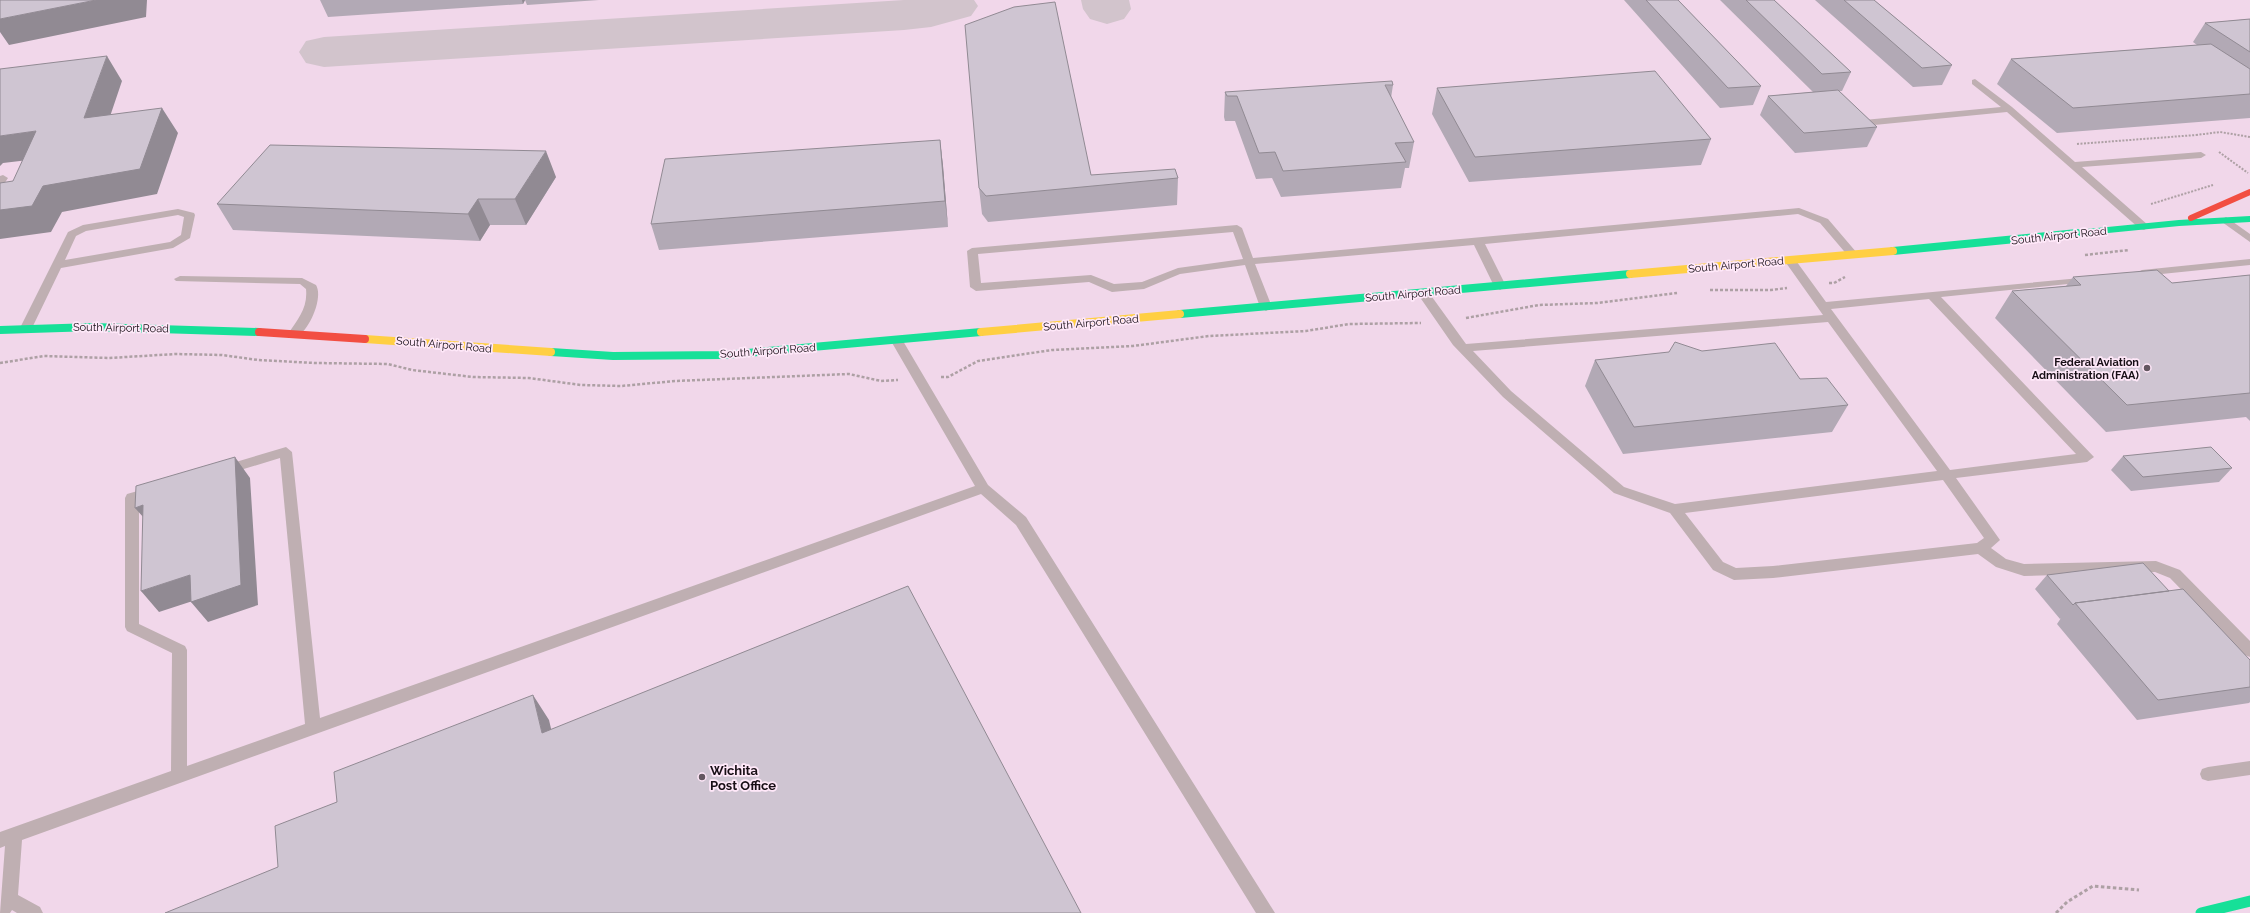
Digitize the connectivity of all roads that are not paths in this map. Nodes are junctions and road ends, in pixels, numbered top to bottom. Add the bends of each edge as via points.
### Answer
1 (1975, 82) dead end
2 (2008, 110) junction
3 (1864, 123) edge
4 (2201, 155) dead end
5 (2071, 165) junction
6 (2250, 192) edge
7 (2250, 219) edge
8 (2226, 220) junction
9 (2179, 223) junction
10 (2144, 227) junction
11 (2250, 239) edge
12 (1478, 241) junction
13 (1853, 255) junction
14 (1790, 260) junction
15 (2250, 262) edge
16 (1250, 263) junction
17 (57, 265) junction
18 (2133, 274) edge
19 (2102, 277) edge
20 (180, 279) dead end
21 (1500, 286) junction
22 (1423, 293) junction
23 (1932, 295) junction
24 (1822, 306) junction
25 (1266, 307) junction
26 (1830, 318) junction
27 (26, 328) junction
28 (0, 330) edge
29 (294, 334) junction
30 (897, 341) junction
31 (1462, 348) junction
32 (212, 474) edge
33 (1948, 475) junction
34 (169, 487) edge
35 (983, 488) junction
36 (1676, 509) junction
37 (1980, 548) junction
38 (2250, 651) edge
39 (313, 728) junction
40 (2250, 768) edge
41 (2208, 774) dead end
42 (179, 776) junction
43 (7, 838) edge
44 (2250, 901) edge
45 (4, 906) edge
46 (1264, 912) edge
47 (34, 913) edge
48 (2201, 913) edge

1 - 2 lane
2 - 3 lane
2 - 5 lane
4 - 5 lane
5 - 10 lane
6 - 9 street, South Airport Road
7 - 8 street, South Airport Road
8 - 9 street, South Airport Road
8 - 11 lane
9 - 10 street, South Airport Road
10 - 13 street, South Airport Road
12 - 13 lane via 1799,211 1824,221
12 - 16 lane via 1268,259
12 - 21 lane
13 - 14 street, South Airport Road
14 - 21 street, South Airport Road
14 - 24 lane
15 - 18 lane
16 - 16 lane via 1178,271 1136,286 1112,288 1091,278 976,287 972,251 1237,228
16 - 25 lane
17 - 17 lane via 72,234 83,228 178,212 190,215 186,236 173,245
17 - 27 lane
19 - 23 lane
20 - 29 lane via 302,281 312,287 314,300 311,310
21 - 22 street, South Airport Road
22 - 25 street, South Airport Road
22 - 31 lane
23 - 24 lane
23 - 33 lane via 2087,457
24 - 26 lane
25 - 30 street, South Airport Road
26 - 31 lane
26 - 33 lane
27 - 28 street, South Airport Road
27 - 29 street, South Airport Road via 223,330
29 - 30 street, South Airport Road via 613,356 724,355
30 - 35 lane
31 - 36 lane via 1507,394 1619,490
32 - 39 lane via 286,452
33 - 36 lane
33 - 37 lane via 1993,540
34 - 42 lane via 132,498 132,627 180,650
35 - 39 lane
35 - 46 lane via 1021,521
36 - 37 lane via 1718,566 1734,574 1773,572
37 - 38 lane via 2000,563 2024,570 2156,566 2175,574
39 - 42 lane
40 - 41 lane
42 - 43 lane
43 - 45 lane
44 - 48 street
45 - 47 lane

